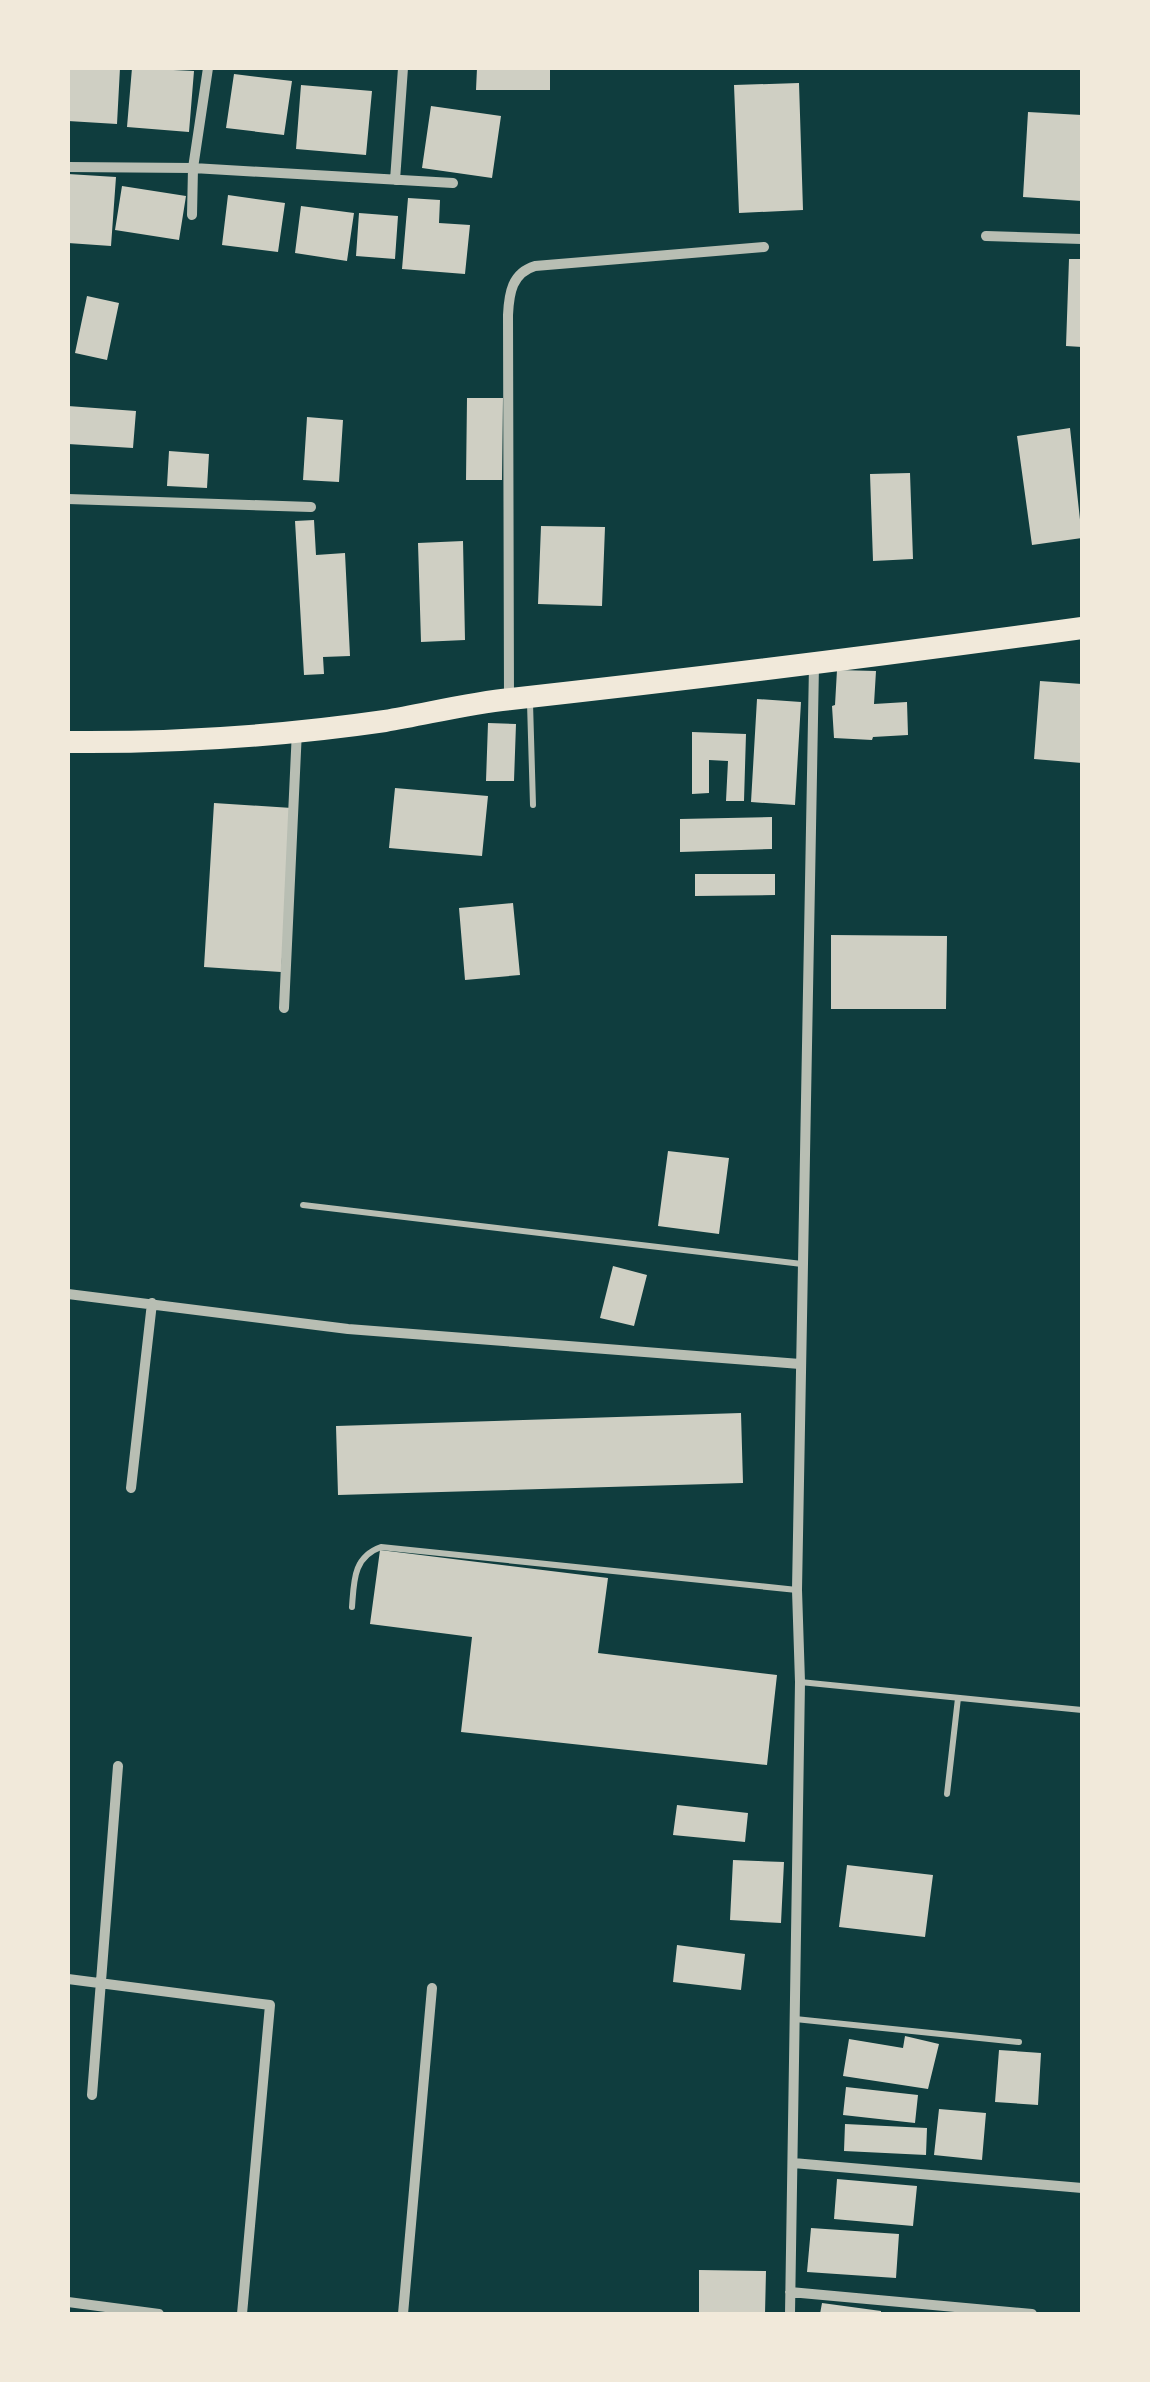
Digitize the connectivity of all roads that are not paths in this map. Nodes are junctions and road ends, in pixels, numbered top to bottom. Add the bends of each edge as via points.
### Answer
1 (208, 68) edge
2 (403, 68) edge
3 (68, 166) edge
4 (193, 168) junction
5 (394, 180) junction
6 (453, 183) dead end
7 (192, 215) dead end
8 (986, 236) dead end
9 (1082, 240) edge
10 (764, 247) dead end
11 (68, 499) edge
12 (311, 507) dead end
13 (1082, 628) edge
14 (814, 665) junction
15 (520, 698) junction
16 (298, 729) junction
17 (68, 742) edge
18 (533, 804) dead end
19 (284, 1008) dead end
20 (304, 1204) dead end
21 (802, 1264) junction
22 (68, 1294) edge
23 (152, 1303) junction
24 (800, 1364) junction
25 (130, 1488) dead end
26 (797, 1590) junction
27 (352, 1607) dead end
28 (800, 1682) junction
29 (958, 1698) junction
30 (1082, 1710) edge
31 (118, 1766) dead end
32 (947, 1794) dead end
33 (68, 1979) edge
34 (103, 1983) junction
35 (432, 1988) dead end
36 (795, 2019) junction
37 (1019, 2042) dead end
38 (92, 2095) dead end
39 (793, 2162) junction
40 (1082, 2188) edge
41 (790, 2292) junction
42 (68, 2302) edge
43 (160, 2314) edge
44 (242, 2314) edge
45 (403, 2314) edge
46 (790, 2314) edge
47 (1032, 2314) edge

1 - 4 street
2 - 5 street
3 - 4 street
4 - 5 street
4 - 7 street
5 - 6 street
8 - 9 street
10 - 15 street via 535,266 517,277 508,315
11 - 12 street
13 - 14 highway
14 - 15 highway
14 - 21 street
15 - 16 highway
15 - 18 lane
16 - 17 highway
16 - 19 street
20 - 21 lane
21 - 24 street
22 - 23 street
23 - 24 street via 348,1330
23 - 25 street
24 - 26 street
26 - 27 lane via 381,1548 359,1565
26 - 28 street
28 - 29 lane
28 - 36 street
29 - 30 lane
29 - 32 lane
31 - 34 street
33 - 34 street
34 - 38 street
34 - 44 street via 270,2005
35 - 45 street
36 - 37 lane
36 - 39 street
39 - 40 street
39 - 41 street
41 - 46 street
41 - 47 street
42 - 43 street

